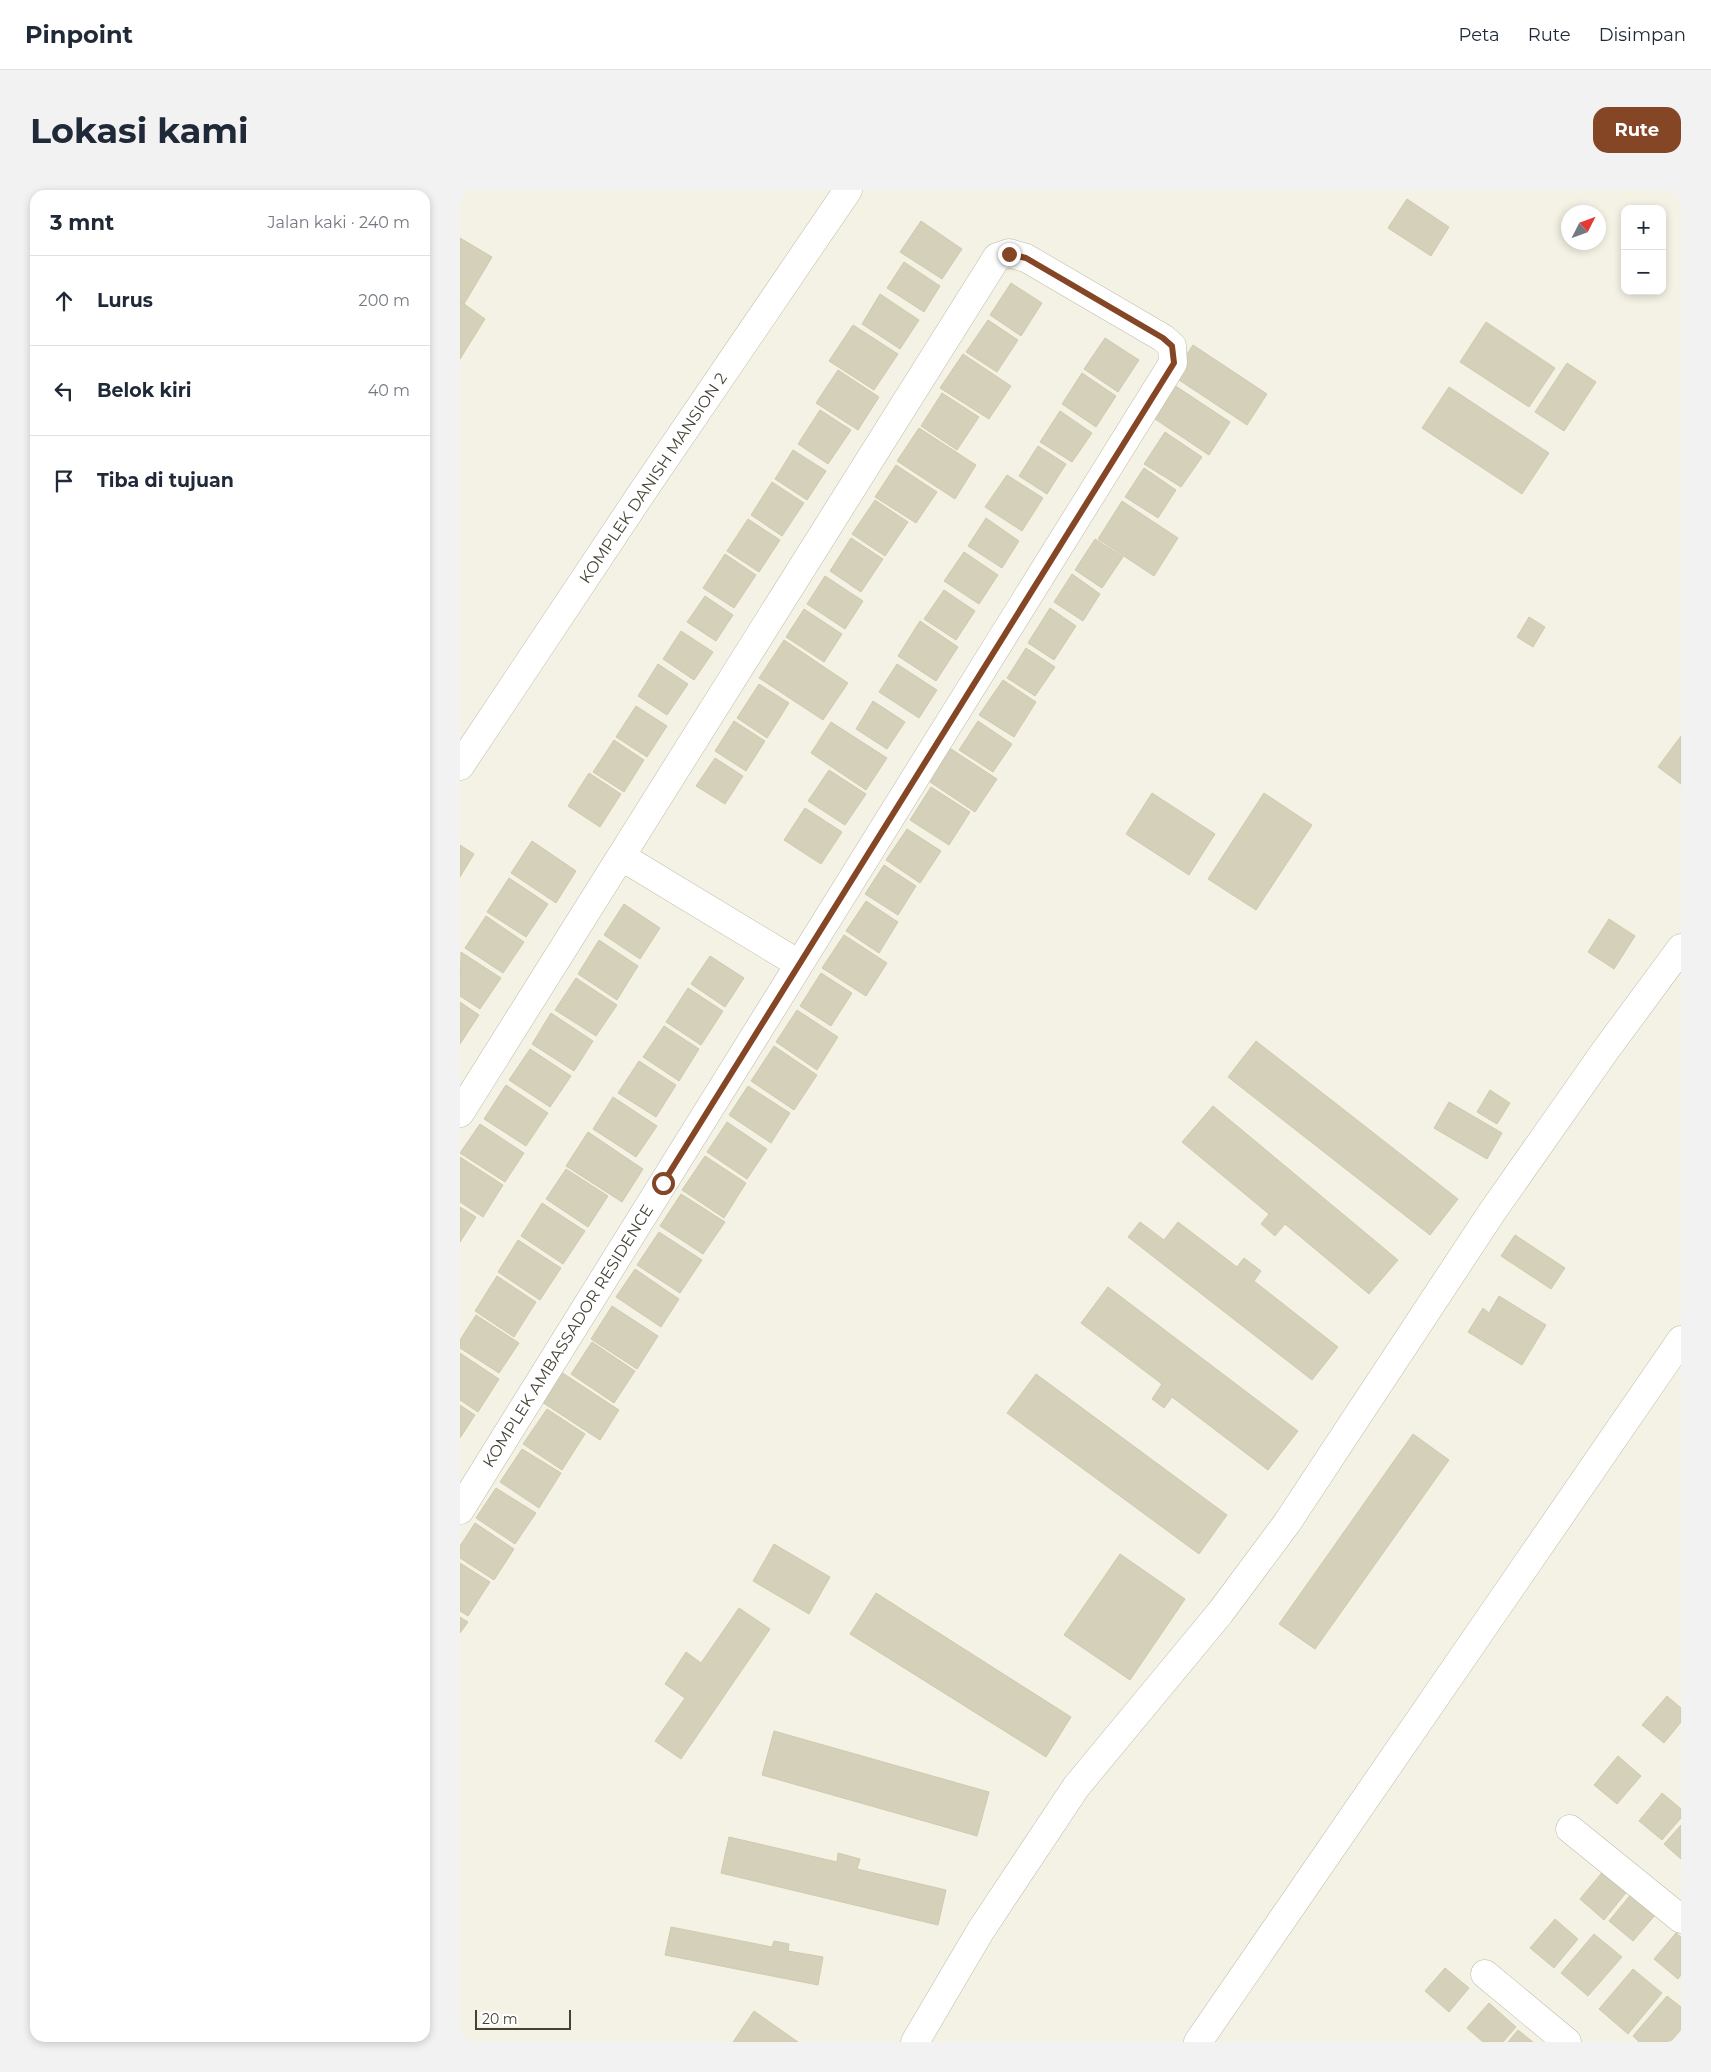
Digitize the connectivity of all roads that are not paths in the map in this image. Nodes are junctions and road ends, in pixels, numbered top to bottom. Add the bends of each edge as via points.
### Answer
1 (848, 190) edge
2 (460, 766) edge
3 (622, 857) junction
4 (1681, 948) edge
5 (799, 964) junction
6 (460, 1113) edge
7 (1681, 1340) edge
8 (460, 1510) edge
9 (1570, 1829) dead end
10 (1681, 1919) edge
11 (1485, 1974) dead end
12 (915, 2042) edge
13 (1198, 2042) edge
14 (1567, 2042) edge

1 - 2 street, KOMPLEK DANISH MANSION 2
3 - 5 street
3 - 5 street, KOMPLEK AMBASSADOR RESIDENCE via 997,257 1009,254 1026,258 1163,338 1172,346 1174,363
3 - 6 street
4 - 12 street via 1492,1212 1287,1523 1220,1613 1076,1787 981,1930
5 - 8 street, KOMPLEK AMBASSADOR RESIDENCE
7 - 13 street
9 - 10 street
11 - 14 street

